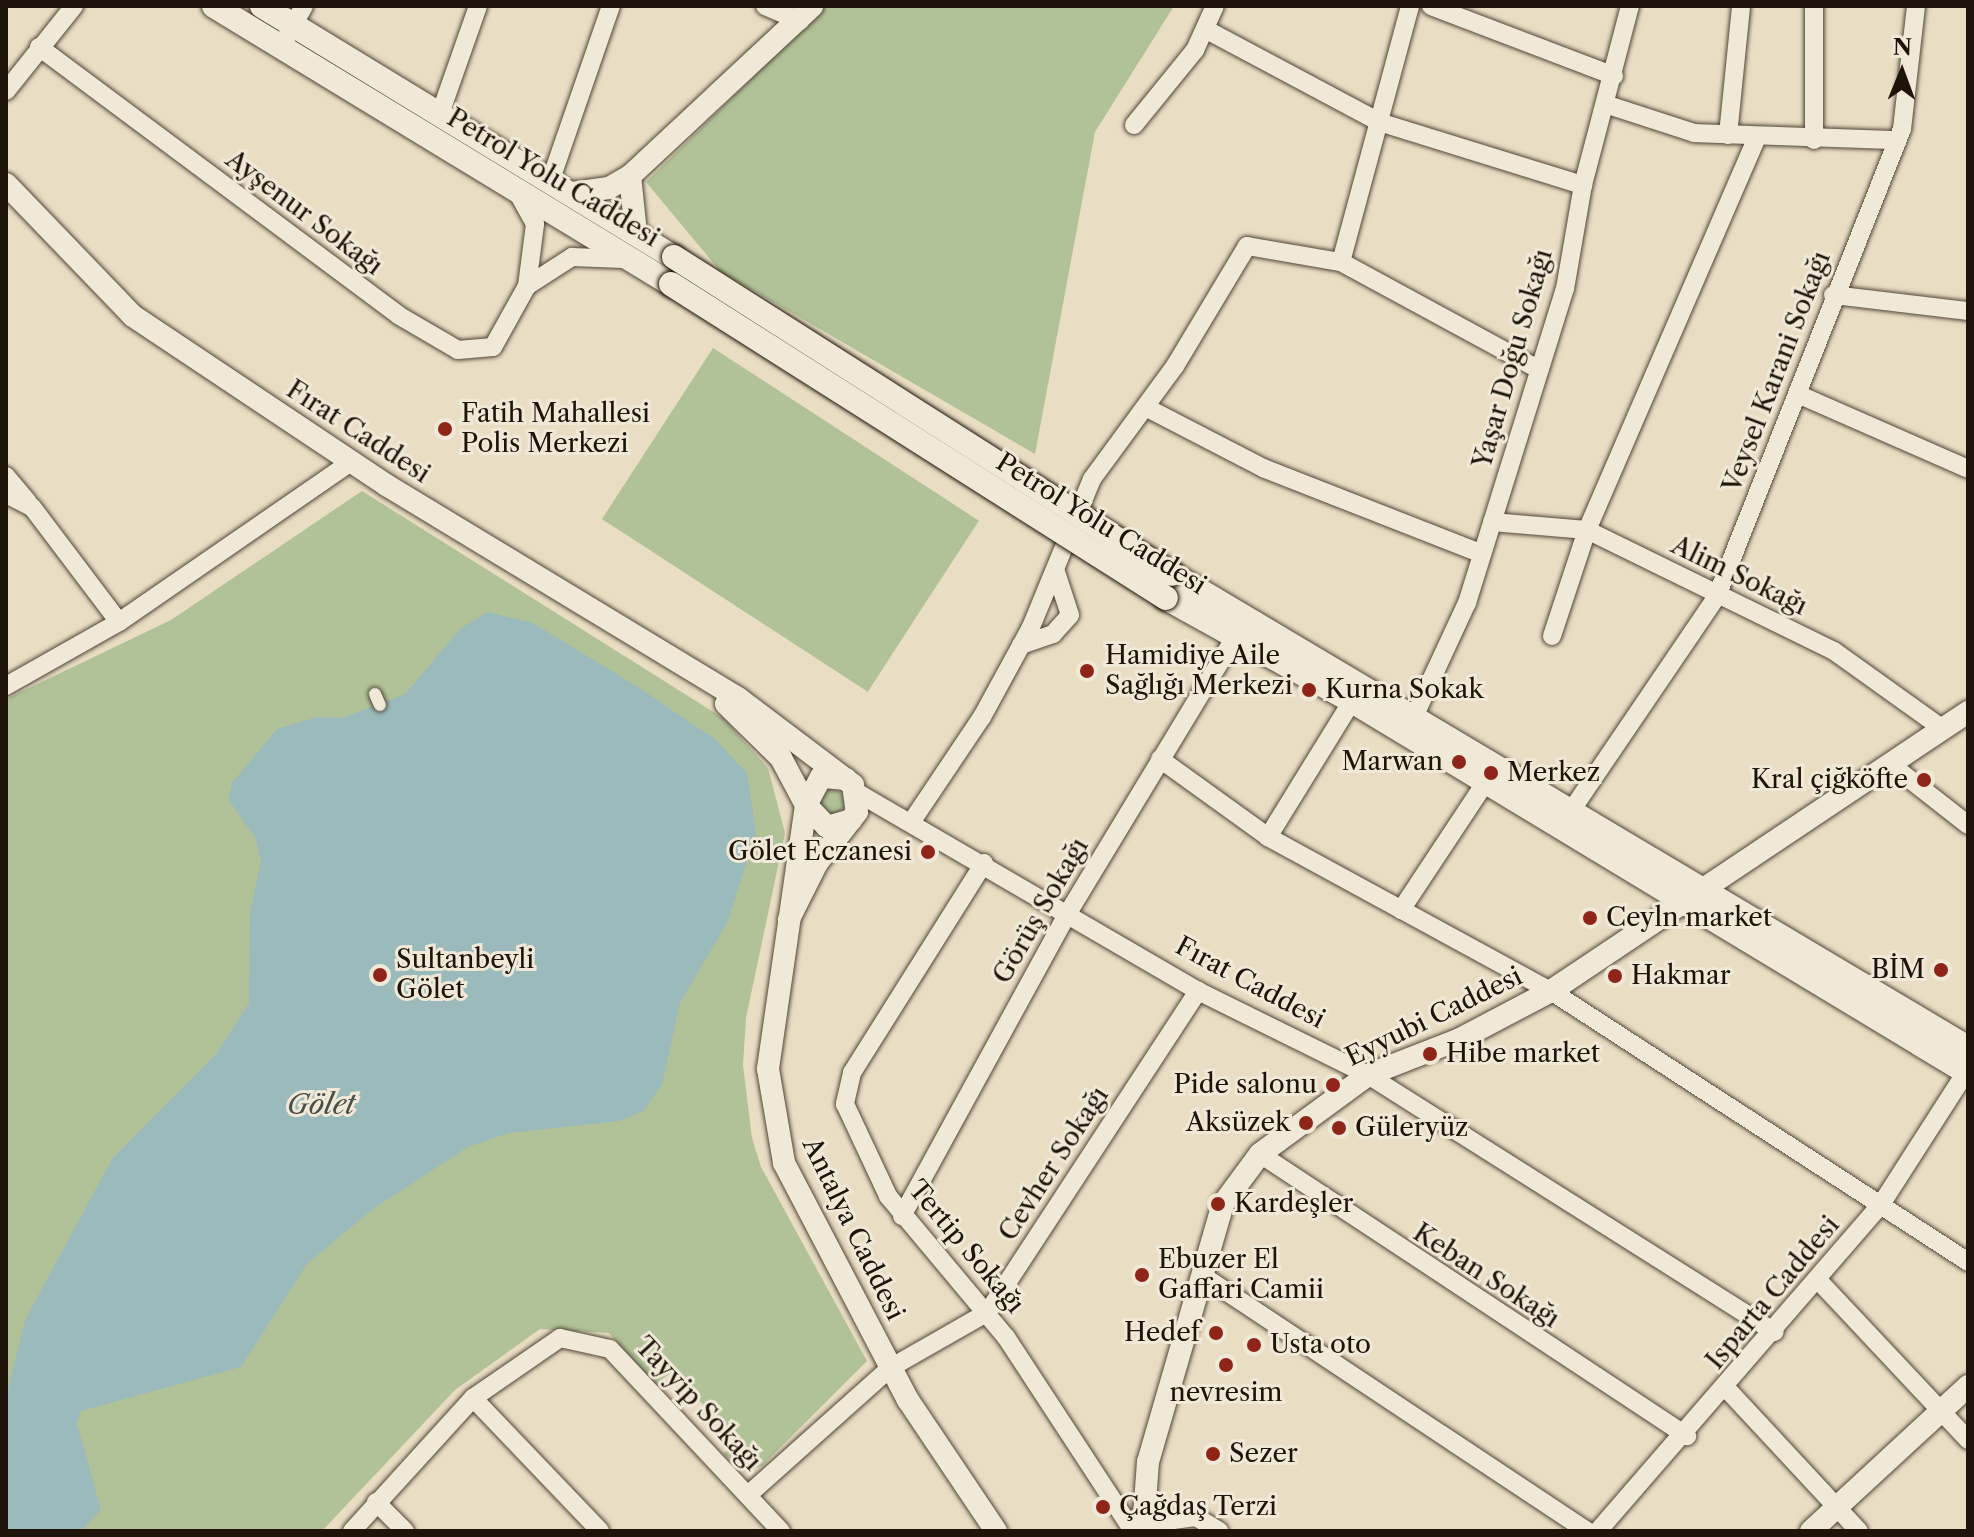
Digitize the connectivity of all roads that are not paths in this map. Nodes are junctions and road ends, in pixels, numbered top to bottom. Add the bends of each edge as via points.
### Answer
1 (74, 6) edge
2 (214, 6) edge
3 (262, 6) edge
4 (478, 6) edge
5 (611, 6) edge
6 (765, 6) edge
7 (1215, 6) edge
8 (1410, 6) edge
9 (1431, 6) edge
10 (1630, 6) edge
11 (1741, 6) edge
12 (1814, 6) edge
13 (1916, 6) edge
14 (806, 14) edge
15 (298, 15) edge
16 (1205, 29) junction
17 (39, 47) junction
18 (281, 47) junction
19 (1614, 76) junction
20 (6, 91) edge
21 (1608, 105) junction
22 (440, 114) junction
23 (1379, 122) junction
24 (1134, 125) dead end
25 (1728, 135) junction
26 (1757, 138) junction
27 (1814, 140) junction
28 (1897, 140) junction
29 (630, 176) junction
30 (551, 179) junction
31 (6, 184) edge
32 (1583, 185) junction
33 (514, 187) junction
34 (573, 193) junction
35 (636, 233) junction
36 (637, 262) junction
37 (1341, 262) junction
38 (527, 286) junction
39 (1833, 295) junction
40 (1968, 311) edge
41 (1540, 370) junction
42 (1802, 396) junction
43 (1147, 408) junction
44 (351, 462) junction
45 (1968, 469) edge
46 (6, 476) edge
47 (6, 494) edge
48 (32, 507) junction
49 (1492, 522) junction
50 (1587, 530) junction
51 (1482, 554) junction
52 (1055, 569) junction
53 (1717, 596) junction
54 (119, 622) junction
55 (1552, 636) dead end
56 (1235, 637) junction
57 (1021, 645) junction
58 (7, 685) edge
59 (710, 687) junction
60 (1352, 701) junction
61 (1968, 712) edge
62 (1414, 717) junction
63 (1943, 729) junction
64 (1160, 759) junction
65 (1889, 763) junction
66 (1485, 783) junction
67 (852, 786) junction
68 (806, 805) junction
69 (1571, 811) junction
70 (852, 819) junction
71 (912, 821) junction
72 (1968, 825) edge
73 (1268, 837) junction
74 (984, 863) junction
75 (1689, 894) junction
76 (1401, 910) junction
77 (1068, 913) junction
78 (789, 919) junction
79 (1198, 991) junction
80 (1551, 991) junction
81 (1967, 1064) edge
82 (1368, 1075) junction
83 (1260, 1154) junction
84 (1880, 1206) junction
85 (902, 1216) junction
86 (1968, 1262) edge
87 (1203, 1276) junction
88 (1817, 1279) junction
89 (988, 1312) junction
90 (1774, 1332) junction
91 (890, 1368) junction
92 (1968, 1386) edge
93 (1726, 1388) junction
94 (473, 1398) junction
95 (1943, 1408) junction
96 (1687, 1436) junction
97 (1968, 1440) edge
98 (748, 1495) junction
99 (376, 1502) junction
100 (1839, 1505) junction
101 (1140, 1529) edge
102 (352, 1531) edge
103 (405, 1531) edge
104 (600, 1531) edge
105 (781, 1531) edge
106 (996, 1531) edge
107 (1219, 1531) edge
108 (1587, 1531) edge
109 (1598, 1531) edge
110 (1811, 1531) edge
111 (1859, 1531) edge

1 - 17 street
2 - 18 main road, Petrol Yolu Caddesi
3 - 15 main road, Petrol Yolu Caddesi
4 - 22 street
5 - 30 street
6 - 14 street
7 - 16 street
8 - 23 street
9 - 19 street
10 - 19 street, Yaşar Doğu Sokağı
11 - 25 street
12 - 27 street
13 - 28 street, Veysel Karani Sokağı
14 - 29 street
15 - 18 street
15 - 22 main road, Petrol Yolu Caddesi
16 - 23 street
16 - 24 street
17 - 20 street
17 - 38 street, Ayşenur Sokağı via 398,315 458,350 493,347
18 - 33 main road, Petrol Yolu Caddesi
19 - 21 street, Yaşar Doğu Sokağı
21 - 25 street
21 - 32 street, Yaşar Doğu Sokağı
22 - 30 main road, Petrol Yolu Caddesi
23 - 32 street
23 - 37 street
25 - 26 street
26 - 27 street
26 - 50 street
27 - 28 street
28 - 39 street, Veysel Karani Sokağı
29 - 34 street via 609,188
29 - 35 street
30 - 34 main road, Petrol Yolu Caddesi
31 - 44 street, Fırat Caddesi via 133,316
32 - 41 street, Yaşar Doğu Sokağı via 1565,289
33 - 36 main road, Petrol Yolu Caddesi
33 - 38 street via 535,224
34 - 35 main road, Petrol Yolu Caddesi
35 - 62 main road, Petrol Yolu Caddesi, bridge via 1172,574
36 - 38 street via 585,254
36 - 56 main road, Petrol Yolu Caddesi, bridge
37 - 41 street
37 - 43 street via 1247,246
39 - 40 street
39 - 42 street, Veysel Karani Sokağı
41 - 49 street, Yaşar Doğu Sokağı
42 - 45 street
42 - 53 street, Veysel Karani Sokağı
43 - 51 street via 1263,468
43 - 52 street via 1092,479
44 - 54 street
44 - 59 street, Fırat Caddesi
46 - 48 street
47 - 48 street
48 - 54 street
49 - 50 street, Alim Sokağı
49 - 51 street, Yaşar Doğu Sokağı
50 - 53 street, Alim Sokağı
50 - 55 street
51 - 62 street, Yaşar Doğu Sokağı
52 - 57 street
52 - 57 street via 1070,615 1053,634
53 - 63 street, Alim Sokağı via 1834,651
53 - 69 street, Veysel Karani Sokağı
54 - 58 street
56 - 60 main road, Petrol Yolu Caddesi
56 - 64 street, Görüş Sokağı
57 - 71 street
59 - 67 street via 738,698
59 - 68 street via 781,758
60 - 66 main road, Petrol Yolu Caddesi
60 - 73 street
61 - 63 street, Eyyubi Caddesi
62 - 69 main road, Petrol Yolu Caddesi
63 - 65 street, Eyyubi Caddesi
64 - 73 street
64 - 77 street, Görüş Sokağı
65 - 72 street
65 - 75 street, Eyyubi Caddesi
66 - 75 main road, Petrol Yolu Caddesi
66 - 76 street
67 - 68 street via 821,777
67 - 70 street
67 - 71 street, Fırat Caddesi
68 - 70 street via 827,827
68 - 78 street, Antalya Caddesi
69 - 75 main road, Petrol Yolu Caddesi
70 - 78 street via 817,863
71 - 74 street, Fırat Caddesi
73 - 76 street
74 - 77 street, Fırat Caddesi
74 - 85 street, Tertip Sokağı via 852,1073 845,1104
75 - 80 street, Eyyubi Caddesi
75 - 81 main road, Petrol Yolu Caddesi
76 - 80 street
77 - 79 street, Fırat Caddesi
77 - 85 street, Görüş Sokağı
78 - 91 street, Antalya Caddesi via 771,1029 771,1111 798,1194
79 - 82 street, Fırat Caddesi
79 - 89 street, Cevher Sokağı
80 - 82 street, Eyyubi Caddesi
80 - 84 street
81 - 84 street, Isparta Caddesi
82 - 83 street, Eyyubi Caddesi
82 - 90 street, Fırat Caddesi
83 - 87 street, Eyyubi Caddesi via 1223,1204
83 - 96 street, Keban Sokağı
84 - 86 street
84 - 88 street, Isparta Caddesi
85 - 89 street, Tertip Sokağı
87 - 101 street, Eyyubi Caddesi via 1148,1462
87 - 108 street
88 - 90 street, Isparta Caddesi
88 - 95 street
89 - 91 street, Cevher Sokağı
89 - 101 street, Tertip Sokağı
90 - 93 street, Isparta Caddesi
91 - 98 street, Cevher Sokağı
91 - 106 street, Antalya Caddesi
92 - 95 street
93 - 96 street, Isparta Caddesi
93 - 100 street
94 - 98 street, Tayyip Sokağı via 560,1338 610,1349
94 - 99 street, Tayyip Sokağı
94 - 104 street
95 - 97 street
95 - 100 street
96 - 109 street, Isparta Caddesi
98 - 105 street, Tayyip Sokağı
99 - 102 street, Tayyip Sokağı
99 - 103 street
100 - 110 street
100 - 111 street
101 - 107 street via 1196,1517

